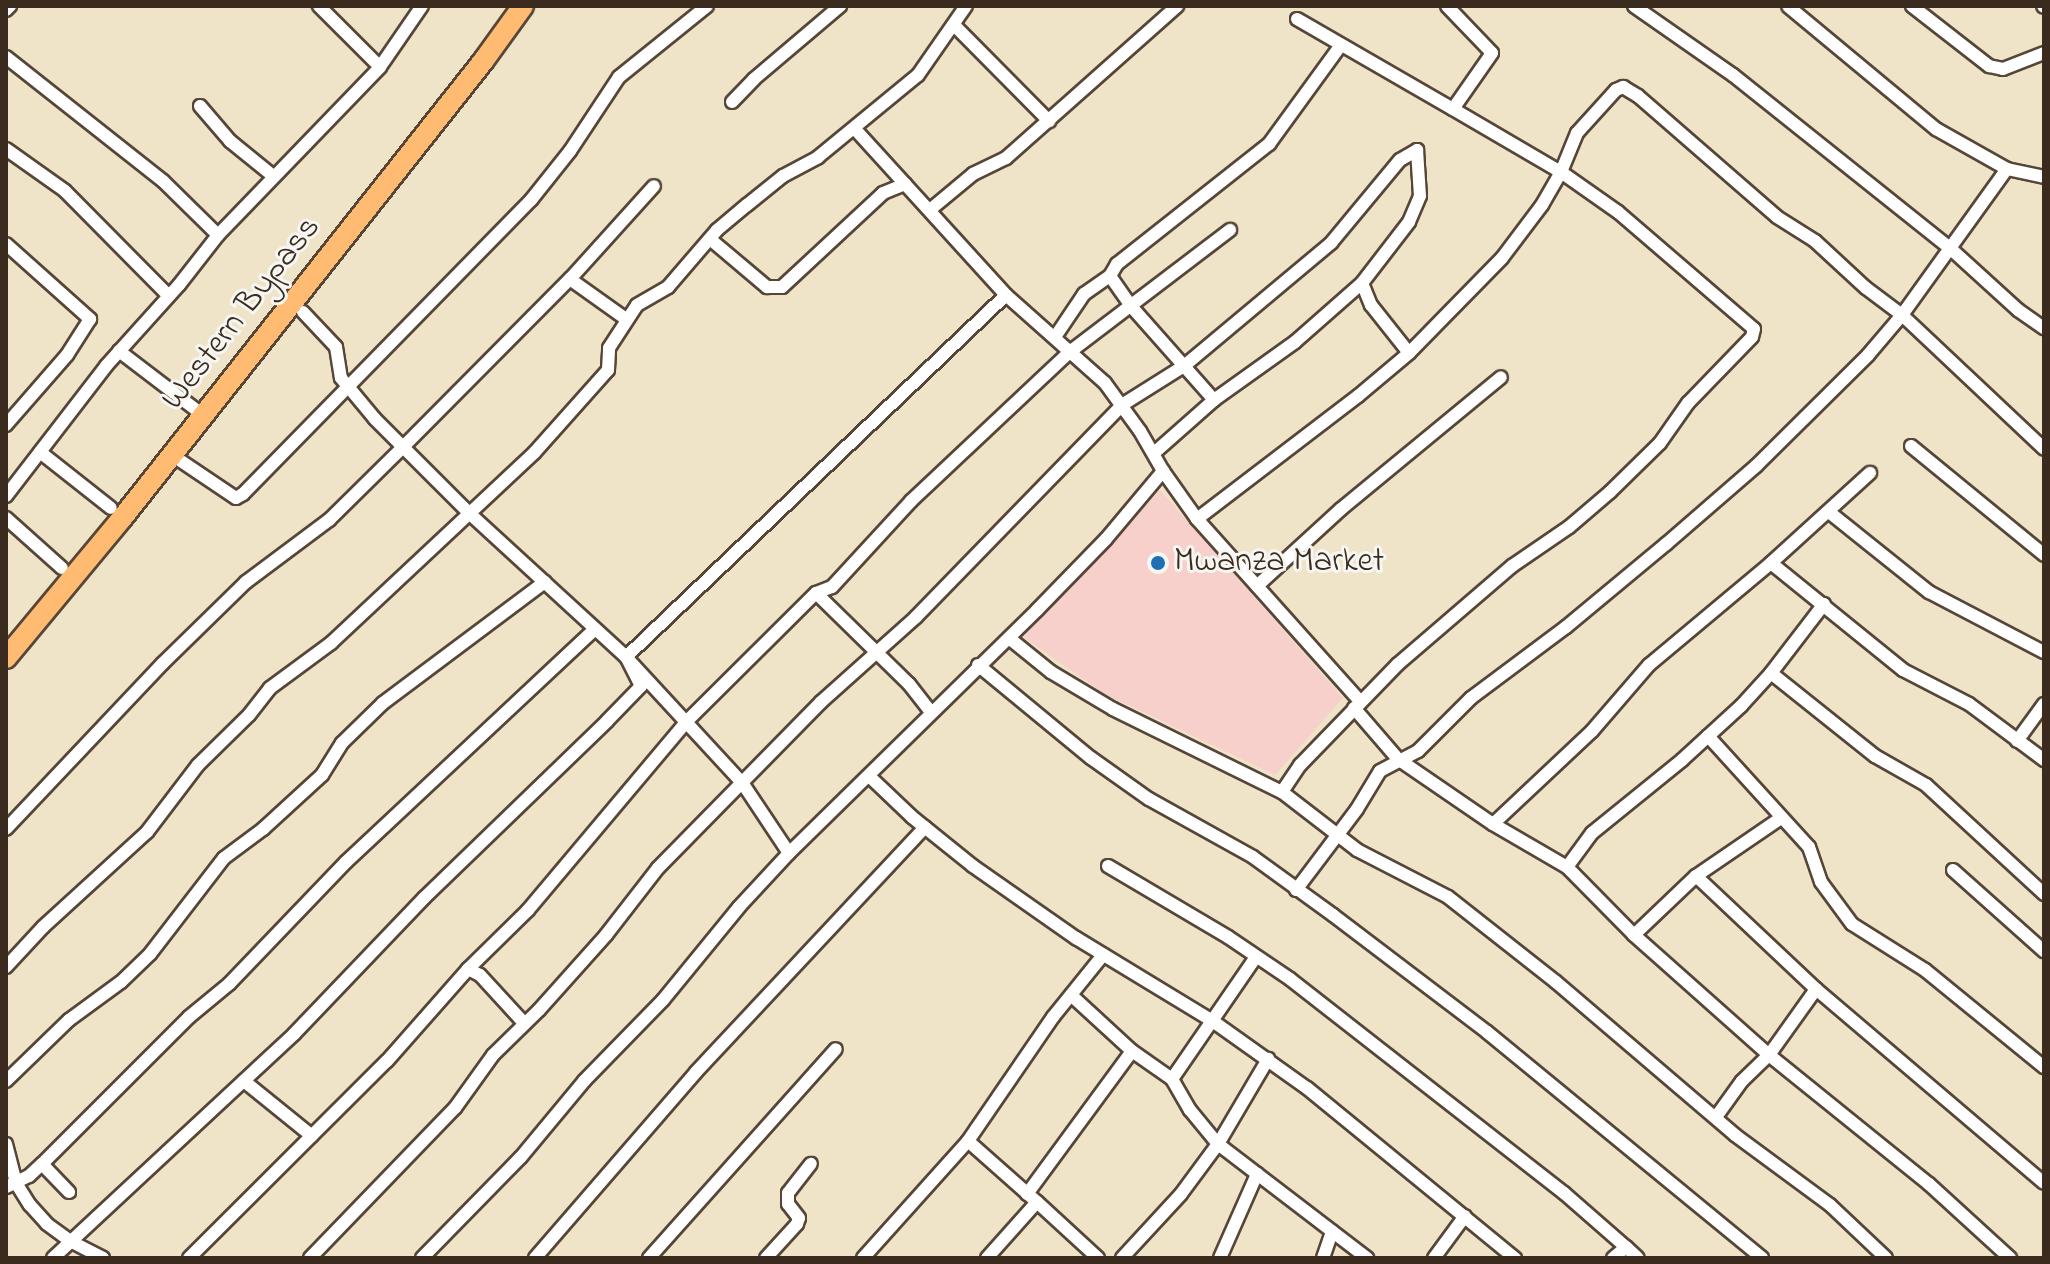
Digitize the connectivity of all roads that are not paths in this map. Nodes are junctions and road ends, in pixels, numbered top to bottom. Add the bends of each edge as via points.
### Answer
1 (319, 6) edge
2 (422, 6) edge
3 (523, 6) edge
4 (707, 6) edge
5 (840, 6) edge
6 (1177, 6) edge
7 (1447, 6) edge
8 (1634, 6) edge
9 (1788, 6) edge
10 (1912, 6) edge
11 (965, 7) edge
12 (1297, 19) dead end
13 (955, 26) junction
14 (1341, 45) junction
15 (2044, 53) edge
16 (6, 57) edge
17 (380, 67) junction
18 (732, 102) dead end
19 (200, 106) dead end
20 (1453, 109) junction
21 (1049, 121) junction
22 (854, 128) junction
23 (6, 149) edge
24 (2007, 169) junction
25 (1561, 172) junction
26 (273, 176) junction
27 (2044, 177) edge
28 (905, 184) junction
29 (654, 186) dead end
30 (931, 209) junction
31 (1230, 230) dead end
32 (218, 235) junction
33 (710, 239) junction
34 (6, 244) edge
35 (1951, 249) junction
36 (1110, 276) junction
37 (570, 279) junction
38 (1362, 283) junction
39 (168, 295) junction
40 (1006, 295) junction
41 (1130, 305) junction
42 (303, 312) dead end
43 (1902, 315) junction
44 (626, 319) junction
45 (2044, 328) edge
46 (1055, 337) junction
47 (119, 351) junction
48 (1071, 351) junction
49 (1409, 353) junction
50 (1184, 366) junction
51 (1501, 377) dead end
52 (346, 385) junction
53 (1214, 400) junction
54 (1122, 405) junction
55 (195, 409) dead end
56 (6, 425) edge
57 (1911, 446) dead end
58 (403, 447) junction
59 (2044, 449) edge
60 (40, 452) junction
61 (1154, 453) junction
62 (172, 455) junction
63 (1163, 471) junction
64 (1870, 473) dead end
65 (6, 496) edge
66 (111, 508) dead end
67 (1829, 512) junction
68 (469, 513) junction
69 (6, 518) edge
70 (1197, 519) junction
71 (2044, 555) edge
72 (1771, 563) junction
73 (62, 568) dead end
74 (545, 582) junction
75 (1257, 586) junction
76 (816, 593) junction
77 (1824, 604) junction
78 (595, 629) junction
79 (1009, 638) junction
80 (877, 652) junction
81 (2044, 652) edge
82 (626, 657) junction
83 (6, 658) edge
84 (978, 665) junction
85 (1771, 673) junction
86 (2044, 704) edge
87 (1357, 705) junction
88 (931, 712) junction
89 (687, 721) junction
90 (1708, 736) junction
91 (2017, 741) junction
92 (1398, 759) junction
93 (2044, 760) edge
94 (869, 776) junction
95 (743, 784) junction
96 (1282, 792) junction
97 (1781, 818) junction
98 (1493, 824) junction
99 (925, 827) junction
100 (6, 829) edge
101 (1339, 833) junction
102 (789, 853) junction
103 (1108, 866) dead end
104 (1567, 867) junction
105 (1953, 870) dead end
106 (1696, 876) junction
107 (1296, 890) junction
108 (2044, 894) edge
109 (1634, 935) junction
110 (2044, 951) edge
111 (1103, 955) junction
112 (1256, 957) junction
113 (6, 967) edge
114 (468, 969) junction
115 (1816, 989) junction
116 (1071, 995) junction
117 (1214, 1022) junction
118 (524, 1023) junction
119 (836, 1049) dead end
120 (1132, 1051) junction
121 (1769, 1055) junction
122 (1268, 1059) junction
123 (2044, 1067) edge
124 (1172, 1079) junction
125 (6, 1081) edge
126 (244, 1081) junction
127 (1716, 1117) junction
128 (312, 1136) junction
129 (968, 1141) junction
130 (6, 1144) edge
131 (1218, 1144) junction
132 (42, 1164) junction
133 (811, 1164) dead end
134 (1257, 1174) junction
135 (2044, 1183) edge
136 (11, 1185) edge
137 (69, 1192) dead end
138 (1032, 1198) junction
139 (1465, 1216) junction
140 (1332, 1232) junction
141 (70, 1241) junction
142 (1626, 1247) junction
143 (53, 1258) edge
144 (103, 1258) edge
145 (189, 1258) edge
146 (310, 1258) edge
147 (422, 1258) edge
148 (535, 1258) edge
149 (649, 1258) edge
150 (766, 1258) edge
151 (863, 1258) edge
152 (987, 1258) edge
153 (1098, 1258) edge
154 (1122, 1258) edge
155 (1220, 1258) edge
156 (1323, 1258) edge
157 (1367, 1258) edge
158 (1434, 1258) edge
159 (1515, 1258) edge
160 (1613, 1258) edge
161 (1638, 1258) edge
162 (1762, 1258) edge
163 (1886, 1258) edge
164 (2010, 1258) edge

1 - 17 street
2 - 17 street
3 - 62 main road, Western Bypass
4 - 52 street via 619,77 531,200
5 - 18 street
6 - 21 street
7 - 20 street via 1492,53
8 - 35 street via 1733,75
9 - 24 street via 1936,129
10 - 15 street via 1989,66 2003,69
11 - 13 street
12 - 14 street
13 - 21 street
13 - 22 street via 918,75
14 - 20 street
14 - 36 street via 1269,144 1117,264
16 - 32 street via 163,181
17 - 26 street
19 - 26 street via 230,141
20 - 25 street
21 - 30 street
22 - 28 street
22 - 33 street via 783,176
23 - 39 street via 65,191
24 - 27 street
24 - 35 street
25 - 43 street via 1577,133 1623,87
25 - 49 street via 1502,258
25 - 87 street via 1618,212 1755,334 1610,492 1512,566
26 - 32 street
28 - 30 street
28 - 33 street via 883,193 782,287 767,287
29 - 37 street
30 - 40 street
31 - 41 street
32 - 39 street
33 - 44 street via 668,287 637,305
34 - 56 street via 90,319 67,355
35 - 43 street
35 - 45 street
36 - 41 street
36 - 46 street via 1084,294
37 - 44 street
37 - 58 street
38 - 49 street via 1371,305
38 - 50 street via 1409,222 1420,196 1417,150 1400,160 1331,243
38 - 53 street via 1295,342
39 - 47 street
40 - 46 street
40 - 82 street
41 - 48 street
41 - 50 street
42 - 52 street via 336,347
43 - 59 street
43 - 92 street via 1868,355 1715,502 1566,627 1471,698 1418,751
44 - 68 street via 609,348 608,370 534,453
46 - 48 street
47 - 55 street
47 - 60 street
48 - 54 street
48 - 76 street via 911,501 832,587
49 - 70 street
50 - 53 street
50 - 54 street
51 - 75 street via 1352,499
52 - 58 street
52 - 62 street via 236,498
53 - 61 street
54 - 61 street
54 - 80 street
57 - 71 street
58 - 68 street
58 - 100 street via 329,520 246,582
60 - 65 street
60 - 66 street
61 - 63 street
62 - 83 main road, Western Bypass
63 - 70 street
63 - 79 street via 1106,539
64 - 67 street
67 - 72 street
67 - 81 street via 1929,592
68 - 74 street
68 - 113 street via 331,643 270,688 198,765 147,832
69 - 73 street
70 - 75 street
72 - 77 street
72 - 98 street via 1649,665 1592,731
74 - 78 street
74 - 125 street via 383,703 342,743 322,775 224,858 150,954 69,1020
75 - 87 street
76 - 80 street
76 - 89 street
77 - 85 street
77 - 91 street via 1903,670 1943,689
78 - 82 street
78 - 132 street via 346,862 229,984
79 - 84 street
79 - 96 street via 1051,672 1113,709
80 - 88 street
80 - 95 street
82 - 89 street
82 - 126 street via 641,686
84 - 88 street
84 - 107 street via 1091,758 1149,799 1253,857
85 - 90 street
85 - 108 street via 1875,756 1926,785
86 - 91 street
87 - 92 street
87 - 96 street
88 - 94 street
89 - 95 street
89 - 114 street via 528,910
90 - 97 street
90 - 104 street via 1592,833
91 - 93 street
92 - 98 street
92 - 101 street via 1380,771
94 - 99 street
94 - 102 street
95 - 102 street
95 - 118 street via 658,868 606,935
96 - 101 street
97 - 106 street
97 - 123 street via 1809,847 1821,882 1852,924 1925,970
98 - 104 street
99 - 111 street
99 - 148 street via 696,1072
101 - 107 street
101 - 127 street via 1357,850 1448,897
102 - 147 street via 521,1157
103 - 112 street
104 - 109 street
105 - 110 street
106 - 109 street
106 - 115 street
107 - 162 street via 1487,1032
109 - 121 street
111 - 116 street
111 - 117 street
112 - 117 street
112 - 142 street via 1564,1193
114 - 118 street via 480,975
114 - 128 street
115 - 121 street
115 - 135 street
116 - 120 street
116 - 129 street
117 - 122 street
117 - 124 street
118 - 146 street via 455,1108
119 - 149 street
120 - 124 street
120 - 138 street
121 - 127 street
121 - 164 street via 1929,1184
122 - 131 street
122 - 139 street
124 - 131 street
126 - 128 street
126 - 141 street
127 - 163 street via 1830,1205
128 - 145 street
129 - 138 street
129 - 151 street
130 - 136 street
131 - 134 street
131 - 154 street
132 - 136 street
132 - 137 street
133 - 150 street via 788,1193 797,1224
134 - 140 street
134 - 155 street
136 - 141 street
138 - 152 street
138 - 153 street
139 - 158 street
139 - 159 street
140 - 156 street
140 - 157 street
141 - 143 street
141 - 144 street
142 - 160 street
142 - 161 street

